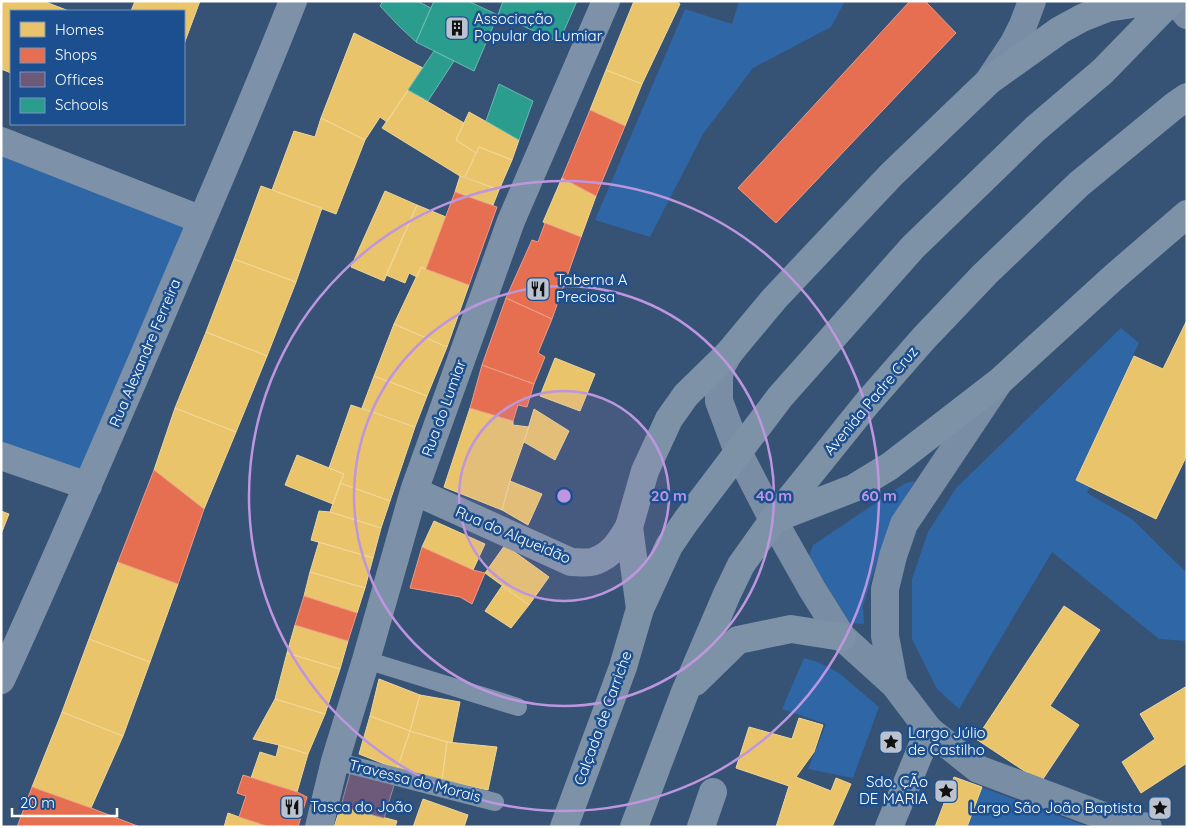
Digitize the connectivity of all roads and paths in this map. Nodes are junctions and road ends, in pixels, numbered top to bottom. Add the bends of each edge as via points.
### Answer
1 (293, 1) edge
2 (606, 1) edge
3 (1032, 1) edge
4 (1152, 1) edge
5 (1171, 1) edge
6 (1176, 1) edge
7 (1187, 15) edge
8 (990, 80) junction
9 (1187, 97) edge
10 (1, 141) edge
11 (1187, 214) edge
12 (202, 220) junction
13 (729, 353) junction
14 (1000, 381) junction
15 (738, 452) junction
16 (1, 456) edge
17 (88, 486) junction
18 (414, 491) junction
19 (773, 520) junction
20 (629, 527) junction
21 (640, 609) junction
22 (842, 637) junction
23 (366, 660) junction
24 (1, 680) edge
25 (894, 684) junction
26 (685, 692) junction
27 (518, 707) dead end
28 (929, 730) junction
29 (335, 761) junction
30 (713, 792) dead end
31 (495, 802) dead end
32 (1137, 825) edge
33 (319, 827) edge
34 (564, 827) edge
35 (634, 827) edge
36 (701, 827) edge
37 (889, 827) edge

1 - 12 street, Rua Alexandre Ferreira
2 - 18 street, Rua do Lumiar via 511,221
3 - 8 street via 1014,44
4 - 8 highway via 1107,8 1082,18
5 - 15 highway via 1104,71 1035,129 913,247 780,398
6 - 7 street
8 - 13 highway via 891,175 774,299
9 - 19 highway, Avenida Padre Cruz via 1079,184 985,274 875,394
10 - 12 street
11 - 14 highway
12 - 17 street, Rua Alexandre Ferreira
13 - 15 street via 719,376 719,401
13 - 20 highway via 686,395 669,419 645,471
14 - 19 highway via 890,466 854,488
14 - 25 street via 904,524 885,589 885,636
15 - 19 street
15 - 21 highway via 669,546
16 - 17 street
17 - 24 street, Rua Alexandre Ferreira
18 - 20 street, Rua do Alqueidão via 571,562 594,561 608,554 620,543
18 - 23 street, Rua do Lumiar
19 - 22 street
19 - 26 highway, Avenida Padre Cruz via 741,565
20 - 21 highway
21 - 34 highway, Calçada de Carriche via 623,667
22 - 25 street
22 - 26 highway via 791,629 738,640
23 - 27 lane
23 - 29 street, Rua do Lumiar
25 - 28 street
26 - 35 highway, Avenida Padre Cruz
28 - 32 street via 978,769
28 - 37 street
29 - 31 lane, Travessa do Morais
29 - 33 street, Rua do Lumiar
30 - 36 street

